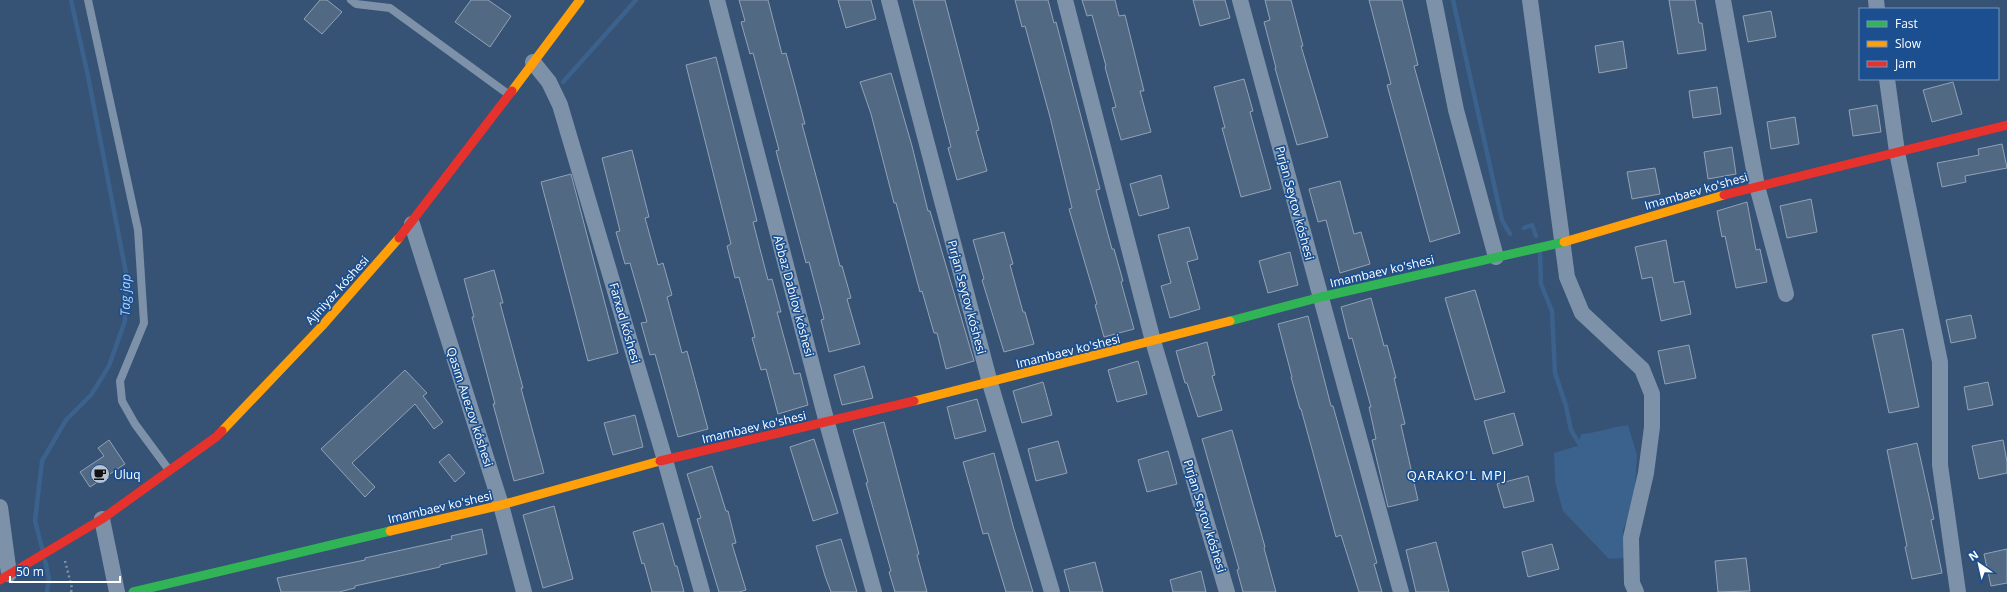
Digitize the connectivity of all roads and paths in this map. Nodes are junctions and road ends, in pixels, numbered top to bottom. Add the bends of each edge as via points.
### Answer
1 (88, 0) edge
2 (351, 0) edge
3 (580, 0) edge
4 (717, 0) edge
5 (889, 0) edge
6 (1065, 0) edge
7 (1240, 0) edge
8 (1434, 0) edge
9 (1530, 0) edge
10 (1723, 0) edge
11 (533, 62) junction
12 (1887, 80) edge
13 (508, 94) junction
14 (2007, 124) edge
15 (1897, 152) junction
16 (1757, 186) junction
17 (412, 224) junction
18 (1561, 243) junction
19 (1496, 257) junction
20 (1786, 294) dead end
21 (1321, 297) junction
22 (1153, 341) junction
23 (990, 383) junction
24 (827, 422) junction
25 (665, 460) junction
26 (170, 470) junction
27 (501, 505) junction
28 (0, 507) edge
29 (102, 519) junction
30 (60, 543) junction
31 (5, 577) edge
32 (71, 592) edge
33 (117, 592) edge
34 (133, 592) edge
35 (524, 592) edge
36 (702, 592) edge
37 (874, 592) edge
38 (1052, 592) edge
39 (1227, 592) edge
40 (1401, 592) edge
41 (1636, 592) edge
42 (1958, 592) edge

1 - 26 lane via 138,230 144,323 120,381 122,402 135,424
2 - 13 lane via 356,4 390,8
3 - 11 street, Ajiniyaz kóshesi
4 - 24 street, Abbaz Dabılov kóshesi
5 - 23 street, Pırjan Seytov kóshesi
6 - 22 street, Pırjan Seytov kóshesi
7 - 21 street, Pırjan Seytov kóshesi
8 - 19 street via 1456,110
9 - 18 street
10 - 16 street
11 - 13 street, Ajiniyaz kóshesi
11 - 25 street, Farxad kóshesi via 549,82 560,105
12 - 15 street
13 - 17 street, Ajiniyaz kóshesi
14 - 15 street, Imambaev ko'shesi
15 - 16 street, Imambaev ko'shesi
15 - 42 street via 1940,362 1940,465
16 - 18 street, Imambaev ko'shesi
16 - 20 street
17 - 26 street, Ajiniyaz kóshesi via 322,326 216,437
17 - 27 street, Qasım Auezov kóshesi
18 - 19 street, Imambaev ko'shesi
18 - 41 street via 1567,276 1582,314 1642,369 1652,394 1652,427 1646,474 1631,538 1632,583
19 - 21 street, Imambaev ko'shesi
21 - 22 street, Imambaev ko'shesi
21 - 40 street, Pırjan Seytov kóshesi
22 - 23 street, Imambaev ko'shesi
22 - 39 street, Pırjan Seytov kóshesi
23 - 24 street, Imambaev ko'shesi
23 - 38 street, Pırjan Seytov kóshesi
24 - 25 street, Imambaev ko'shesi
24 - 37 street, Abbaz Dabılov kóshesi
25 - 27 street, Imambaev ko'shesi
25 - 36 street, Farxad kóshesi
26 - 29 street, Ajiniyaz kóshesi
27 - 34 street, Imambaev ko'shesi
27 - 35 street, Qasım Auezov kóshesi
28 - 31 street
29 - 30 street, Ajiniyaz kóshesi
29 - 33 street
30 - 31 street, Ajiniyaz kóshesi
30 - 32 path

